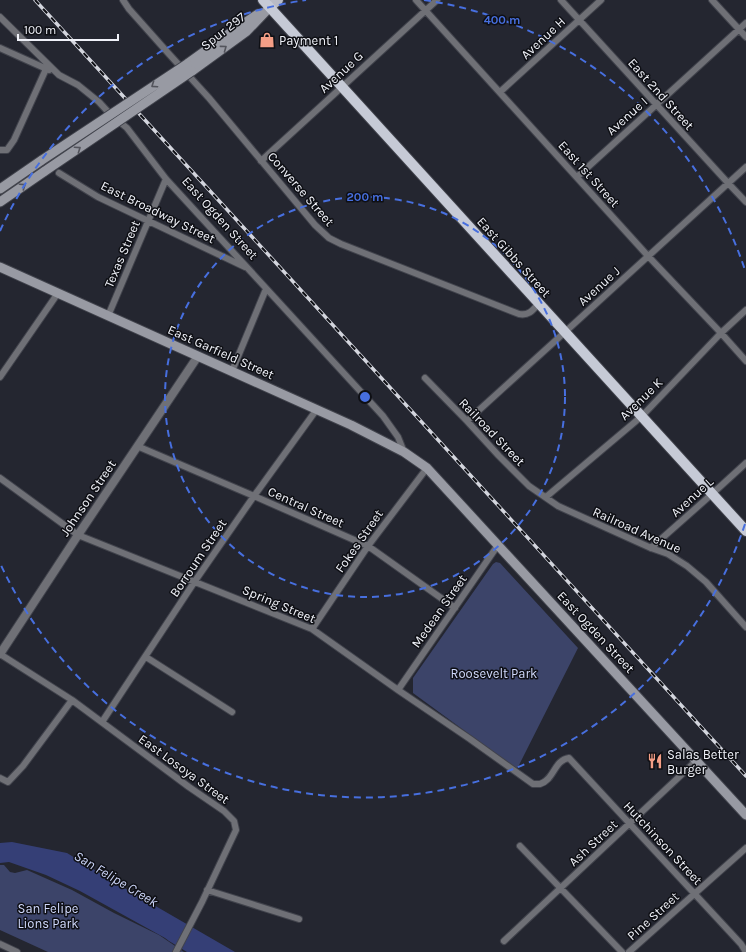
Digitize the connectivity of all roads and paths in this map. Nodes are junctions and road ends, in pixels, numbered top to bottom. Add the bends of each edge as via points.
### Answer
1 (123, 0) edge
2 (278, 0) edge
3 (416, 0) edge
4 (437, 0) edge
5 (561, 0) edge
6 (601, 0) edge
7 (712, 0) edge
8 (266, 4) edge
9 (425, 10) junction
10 (0, 16) edge
11 (579, 20) junction
12 (746, 23) edge
13 (739, 29) junction
14 (746, 37) edge
15 (0, 48) edge
16 (190, 67) junction
17 (46, 69) junction
18 (59, 75) junction
19 (342, 87) junction
20 (500, 92) junction
21 (656, 105) junction
22 (0, 150) edge
23 (261, 161) junction
24 (746, 167) edge
25 (59, 174) dead end
26 (577, 177) junction
27 (166, 179) junction
28 (728, 183) junction
29 (0, 188) edge
30 (0, 202) edge
31 (746, 202) edge
32 (148, 221) junction
33 (648, 256) junction
34 (0, 267) edge
35 (248, 268) junction
36 (266, 289) junction
37 (58, 293) junction
38 (539, 303) junction
39 (746, 310) edge
40 (108, 316) junction
41 (565, 332) junction
42 (721, 333) junction
43 (198, 356) junction
44 (746, 361) edge
45 (232, 372) junction
46 (0, 377) edge
47 (425, 378) dead end
48 (317, 409) junction
49 (642, 416) junction
50 (467, 421) junction
51 (137, 446) junction
52 (404, 452) junction
53 (746, 463) edge
54 (427, 468) junction
55 (0, 478) edge
56 (712, 494) junction
57 (254, 496) junction
58 (546, 497) junction
59 (746, 531) edge
60 (78, 535) junction
61 (498, 545) junction
62 (368, 546) junction
63 (652, 548) junction
64 (195, 581) junction
65 (455, 608) junction
66 (744, 622) edge
67 (312, 629) junction
68 (0, 654) edge
69 (146, 657) junction
70 (398, 690) junction
71 (72, 700) junction
72 (232, 712) dead end
73 (102, 722) junction
74 (569, 758) joint
75 (696, 761) junction
76 (0, 778) edge
77 (746, 815) edge
78 (630, 823) junction
79 (520, 846) dead end
80 (746, 848) edge
81 (560, 888) junction
82 (207, 890) junction
83 (695, 893) junction
84 (299, 919) dead end
85 (504, 941) dead end
86 (0, 944) edge
87 (17, 952) edge
88 (176, 952) edge
89 (622, 952) edge
90 (629, 952) edge
91 (746, 952) edge

1 - 23 street, Converse Street
2 - 8 main road
3 - 9 street, East 1st Street
4 - 9 street, Avenue G
5 - 11 street, East 2nd Street
6 - 11 street, Avenue H
7 - 13 street
8 - 16 main road, Spur 297 via 247,31
8 - 19 highway, East Gibbs Street
9 - 19 street, Avenue G
9 - 20 street, East 1st Street
10 - 18 street, East Ogden Street
11 - 20 street, Avenue H
11 - 21 street, East 2nd Street
12 - 13 street, Avenue I
13 - 14 street
13 - 21 street, Avenue I
15 - 17 street
16 -> 29 main road, Spur 297, bridge
30 -> 16 main road, Spur 297, bridge
17 - 18 street
17 - 22 street via 14,140 7,150
18 - 27 street, East Ogden Street via 78,85 127,128
19 - 23 street, Avenue G
19 - 38 highway, East Gibbs Street
20 - 26 street, East 1st Street
21 - 26 street, Avenue I
21 - 28 street, East 2nd Street
23 - 38 street, Converse Street via 329,238 519,314 527,314
24 - 28 street, Avenue J
25 - 32 street, East Broadway Street via 98,197
26 - 33 street, East 1st Street
27 - 32 street, Texas Street
27 - 35 street, East Ogden Street
28 - 31 street, East 2nd Street
28 - 33 street, Avenue J
32 - 35 street, East Broadway Street
32 - 40 street, Texas Street
33 - 41 street, Avenue J
33 - 42 street, East 1st Street
34 - 37 main road, East Garfield Street
35 - 36 street, East Ogden Street
36 - 45 street
36 - 52 street, East Ogden Street via 383,416 398,437
37 - 40 main road, East Garfield Street
37 - 46 street
38 - 41 highway, East Gibbs Street
39 - 42 street, Avenue K
40 - 43 main road, East Garfield Street
41 - 49 highway, East Gibbs Street
41 - 50 street, Avenue J
42 - 44 street, East 1st Street
42 - 49 street, Avenue K
43 - 45 main road, East Garfield Street
43 - 51 street, Johnson Street
45 - 48 main road, East Garfield Street
47 - 50 street, Railroad Street
48 - 52 main road, East Garfield Street
48 - 57 street, Borroum Street
49 - 56 highway, East Gibbs Street
49 - 58 street, Avenue K
50 - 58 street, Railroad Street via 529,486
51 - 57 street, Central Street
51 - 60 street, Johnson Street
52 - 54 main road, East Garfield Street
53 - 56 street, Avenue L
54 - 61 main road, East Ogden Street
54 - 62 street, Fokes Street
55 - 60 street, Spring Street
56 - 59 highway, East Gibbs Street
56 - 63 street, Avenue L
57 - 62 street, Central Street
57 - 64 street, Borroum Street
58 - 63 street, Railroad Avenue via 558,506
60 - 64 street, Spring Street
60 - 68 street, Johnson Street
61 - 65 street, Medean Street
61 - 75 main road, East Ogden Street
62 - 65 street, Central Street
62 - 67 street, Fokes Street
63 - 66 street, Railroad Avenue via 668,554 702,578
64 - 67 street, Spring Street
64 - 69 street, Borroum Street
65 - 70 street, Medean Street
67 - 70 street, Spring Street
68 - 71 street, East Losoya Street
69 - 72 street
69 - 73 street, Borroum Street
70 - 74 street, Spring Street via 533,784 544,782 560,761
71 - 73 street, East Losoya Street
71 - 76 street via 23,766 8,782
73 - 82 street, East Losoya Street via 234,820 236,830
74 - 78 street, Hutchinson Street
75 - 77 main road, East Ogden Street
75 - 78 street, Ash Street
78 - 81 street, Ash Street
78 - 83 street, Hutchinson Street
79 - 81 street
80 - 83 street, Pine Street
81 - 85 street, Ash Street
81 - 89 street
82 - 84 street
82 - 88 street, East Losoya Street
83 - 90 street, Pine Street
83 - 91 street, Hutchinson Street
86 - 87 street

